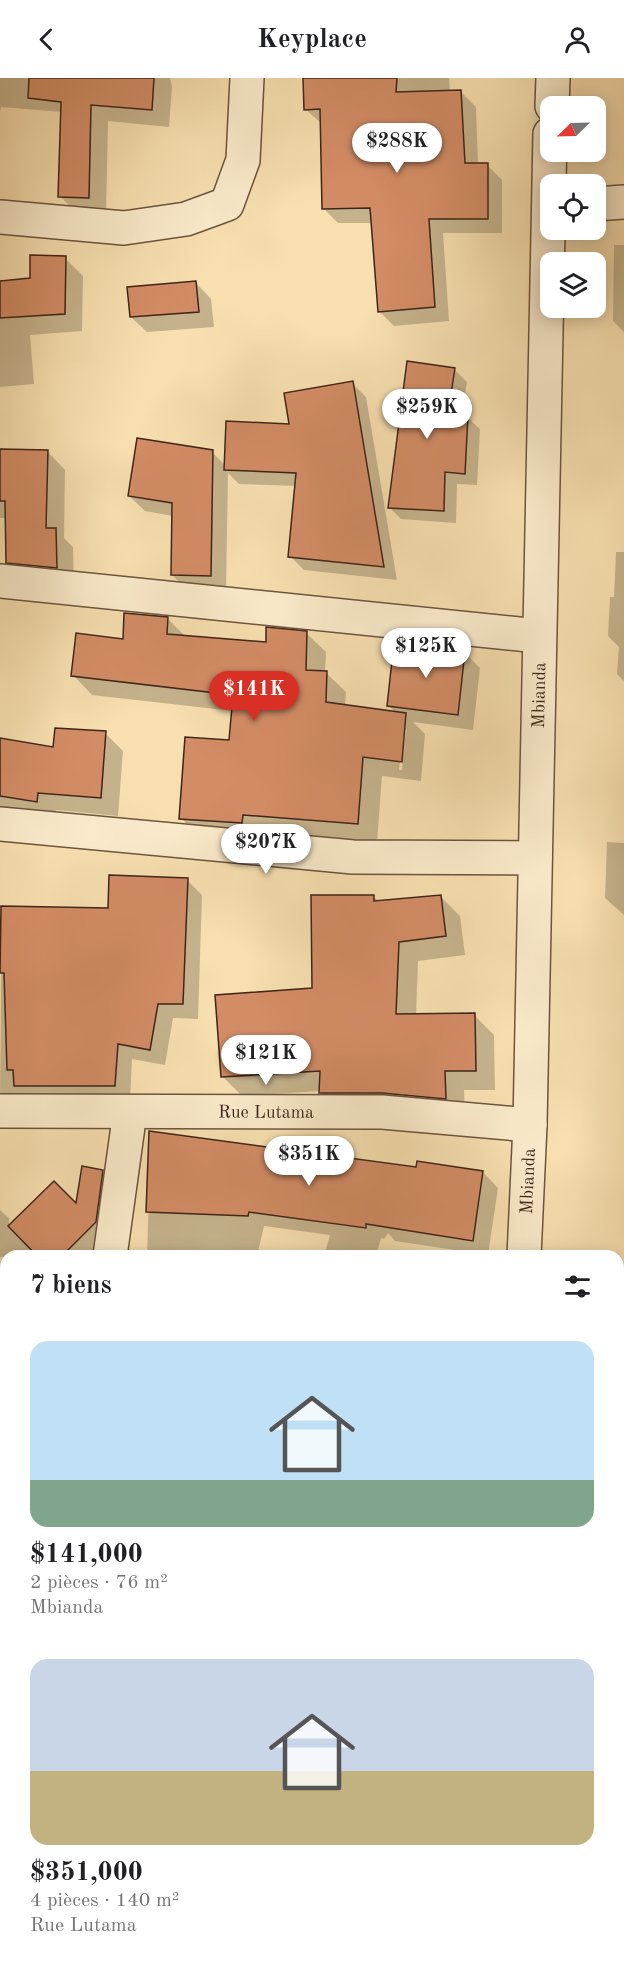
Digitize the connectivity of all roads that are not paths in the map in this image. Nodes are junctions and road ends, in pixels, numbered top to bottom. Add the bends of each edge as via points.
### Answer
1 (247, 78) edge
2 (553, 78) edge
3 (552, 96) edge
4 (624, 202) edge
5 (606, 203) edge
6 (0, 217) edge
7 (548, 240) edge
8 (0, 581) edge
9 (539, 636) junction
10 (0, 824) edge
11 (535, 858) junction
12 (0, 1111) edge
13 (130, 1112) junction
14 (530, 1125) junction
15 (111, 1250) edge
16 (524, 1250) edge

1 - 6 street via 243,160 227,204 186,219 124,228
2 - 3 street
4 - 5 street
7 - 9 street, Mbianda
8 - 9 street
9 - 11 street, Mbianda
10 - 11 street via 353,857
11 - 14 street, Mbianda
12 - 13 street, Rue Lutama
13 - 14 street, Rue Lutama via 382,1112
13 - 15 street
14 - 16 street, Mbianda

